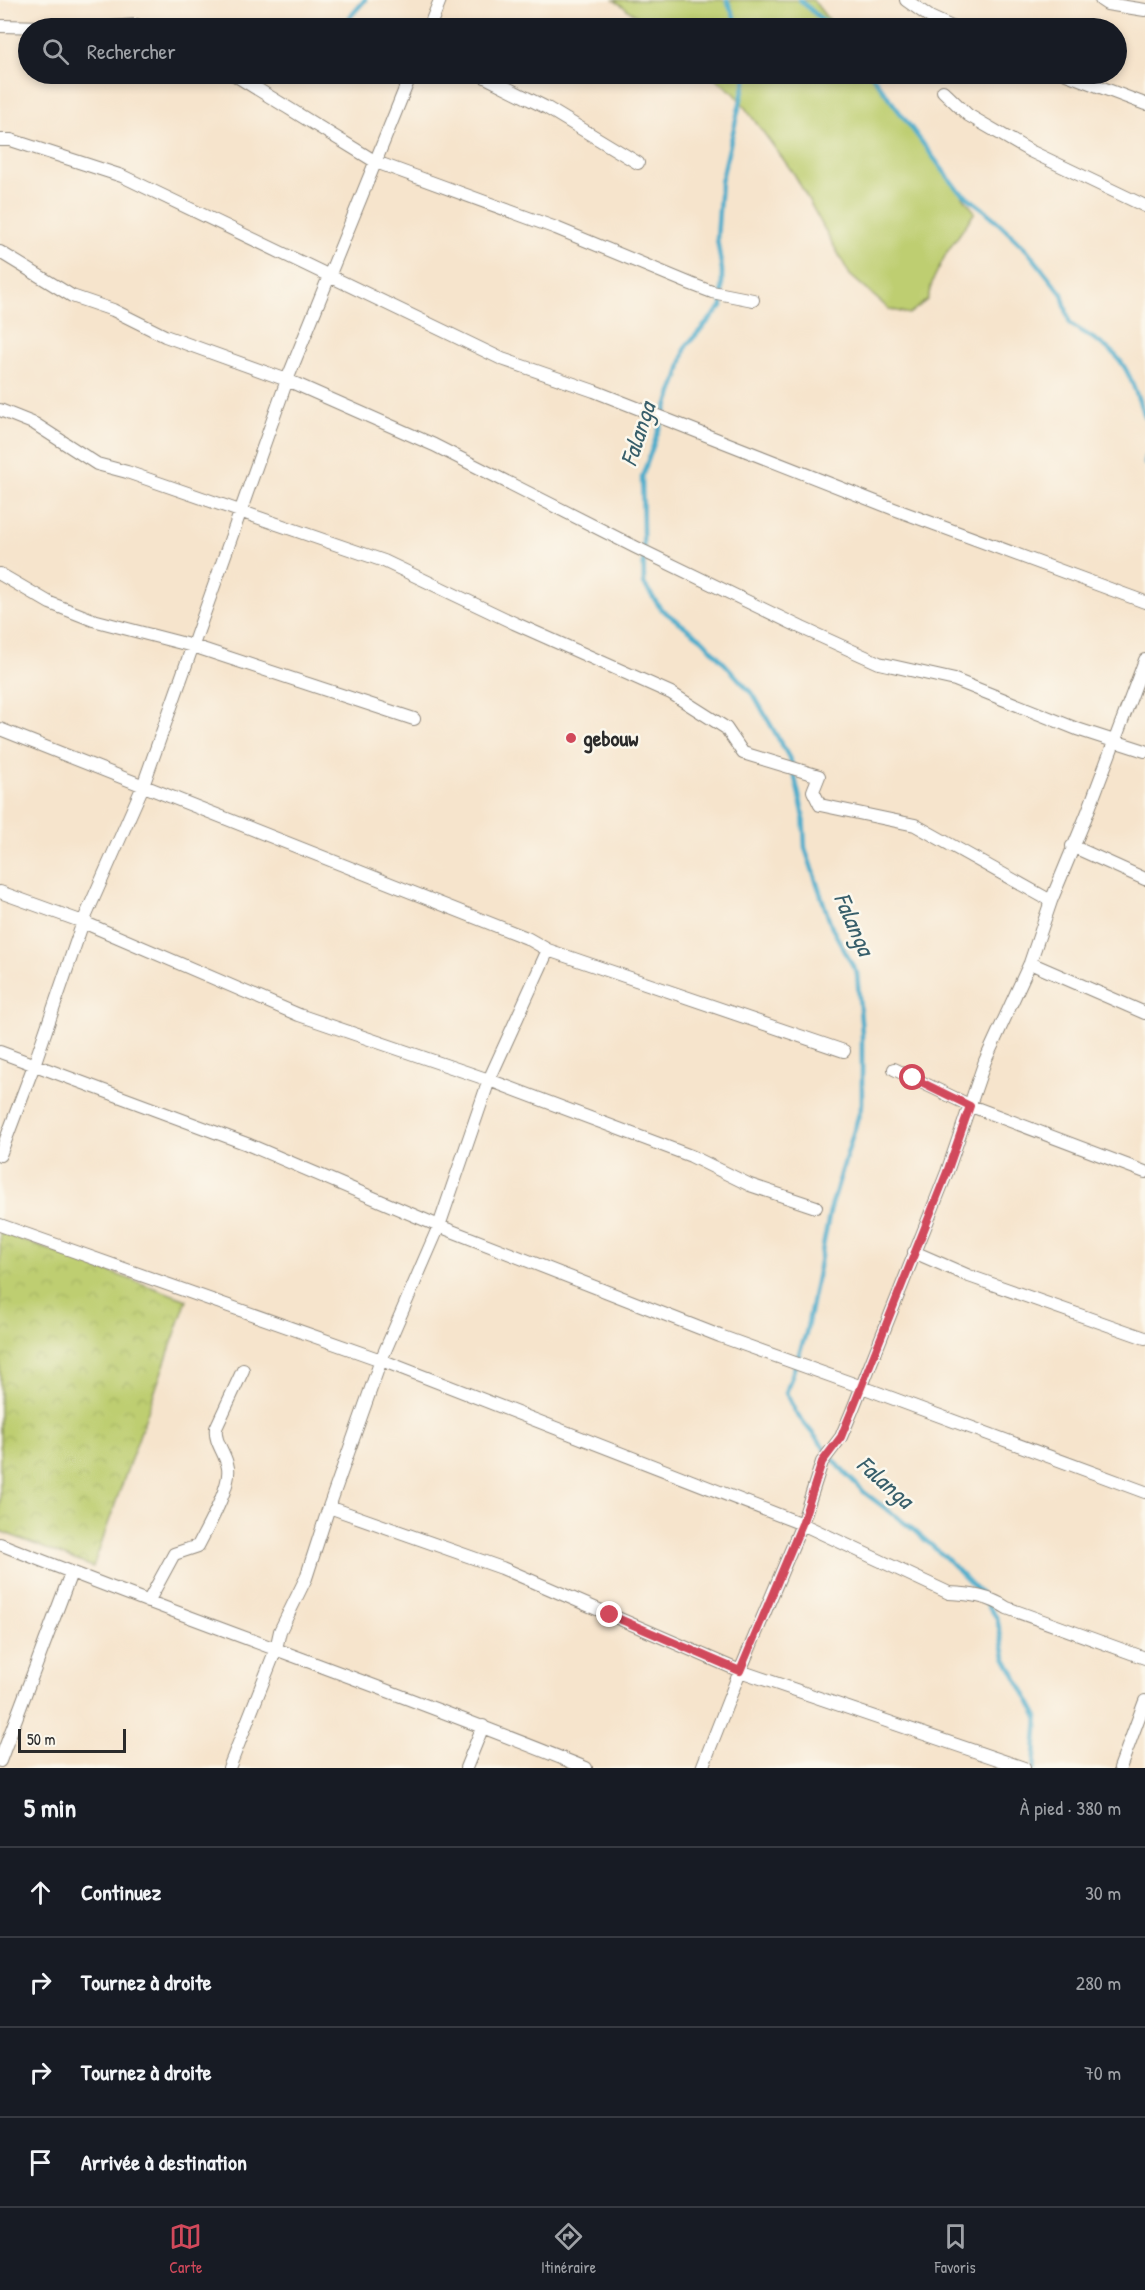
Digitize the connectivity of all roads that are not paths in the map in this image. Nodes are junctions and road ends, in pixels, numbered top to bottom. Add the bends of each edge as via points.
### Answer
1 (440, 0) edge
2 (906, 0) edge
3 (1101, 0) edge
4 (1145, 10) edge
5 (433, 18) edge
6 (932, 18) edge
7 (0, 26) edge
8 (18, 26) edge
9 (249, 84) edge
10 (407, 84) edge
11 (499, 84) edge
12 (1092, 84) edge
13 (943, 91) dead end
14 (1145, 104) edge
15 (0, 140) edge
16 (376, 162) junction
17 (638, 164) dead end
18 (1145, 206) edge
19 (0, 252) edge
20 (331, 275) junction
21 (753, 300) dead end
22 (287, 381) junction
23 (0, 410) edge
24 (241, 513) junction
25 (0, 574) edge
26 (1145, 602) edge
27 (193, 646) junction
28 (1145, 660) edge
29 (414, 719) dead end
30 (0, 729) edge
31 (1113, 741) junction
32 (1145, 751) edge
33 (143, 786) junction
34 (1072, 846) junction
35 (1145, 879) edge
36 (0, 892) edge
37 (1051, 901) junction
38 (83, 922) junction
39 (548, 950) junction
40 (1030, 963) junction
41 (1145, 1013) edge
42 (844, 1051) dead end
43 (0, 1052) edge
44 (34, 1065) junction
45 (894, 1069) dead end
46 (489, 1080) junction
47 (970, 1106) junction
48 (0, 1155) edge
49 (1145, 1172) edge
50 (816, 1207) dead end
51 (0, 1225) edge
52 (439, 1226) junction
53 (914, 1252) junction
54 (1145, 1338) edge
55 (381, 1360) junction
56 (243, 1370) dead end
57 (862, 1387) junction
58 (1145, 1492) edge
59 (329, 1507) junction
60 (802, 1524) junction
61 (0, 1544) edge
62 (70, 1573) junction
63 (148, 1602) junction
64 (276, 1649) junction
65 (1145, 1658) edge
66 (740, 1671) junction
67 (1145, 1701) edge
68 (483, 1726) junction
69 (0, 1761) edge
70 (229, 1768) edge
71 (466, 1768) edge
72 (586, 1768) edge
73 (702, 1768) edge
74 (1024, 1768) edge
75 (1120, 1768) edge

1 - 5 street
2 - 6 street
3 - 4 street
7 - 8 street
9 - 16 street
10 - 16 street
11 - 17 street via 547,108
12 - 14 street
13 - 18 street via 968,115 1030,151
15 - 20 street via 11,140 122,176
16 - 20 street
16 - 21 street via 556,228 712,292
19 - 22 street via 72,296 113,310 165,336
20 - 22 street
20 - 26 street via 502,359
22 - 24 street
22 - 31 street via 434,445 635,547 879,663 955,680
23 - 24 street via 35,424 97,464
24 - 27 street
24 - 37 street via 384,561 671,693 726,728 743,753 819,776 813,791 820,805 915,825
25 - 27 street via 50,603 93,620
27 - 29 street
27 - 33 street
28 - 31 street
30 - 33 street
31 - 32 street
31 - 34 street
33 - 38 street
33 - 39 street via 527,938
34 - 35 street
34 - 37 street
36 - 38 street
37 - 40 street
38 - 44 street
38 - 46 street via 299,1015
39 - 42 street
39 - 46 street
40 - 41 street
40 - 47 street via 985,1061
43 - 44 street
44 - 48 street
44 - 52 street via 247,1144
45 - 47 street
46 - 50 street via 691,1156 750,1185
46 - 52 street
47 - 49 street
47 - 53 street
51 - 55 street
52 - 55 street
52 - 57 street
53 - 54 street via 969,1276
53 - 57 street
55 - 59 street
55 - 60 street
56 - 63 street via 214,1437 229,1470 224,1488 198,1546 174,1554
57 - 58 street
57 - 60 street via 841,1437 822,1462
59 - 64 street via 306,1578 280,1631
59 - 66 street via 502,1568
60 - 65 street via 949,1593 974,1594 997,1601
60 - 66 street
61 - 62 street
62 - 63 street
62 - 69 street
63 - 64 street
64 - 68 street
64 - 70 street
66 - 73 street
66 - 74 street
67 - 75 street
68 - 71 street
68 - 72 street

